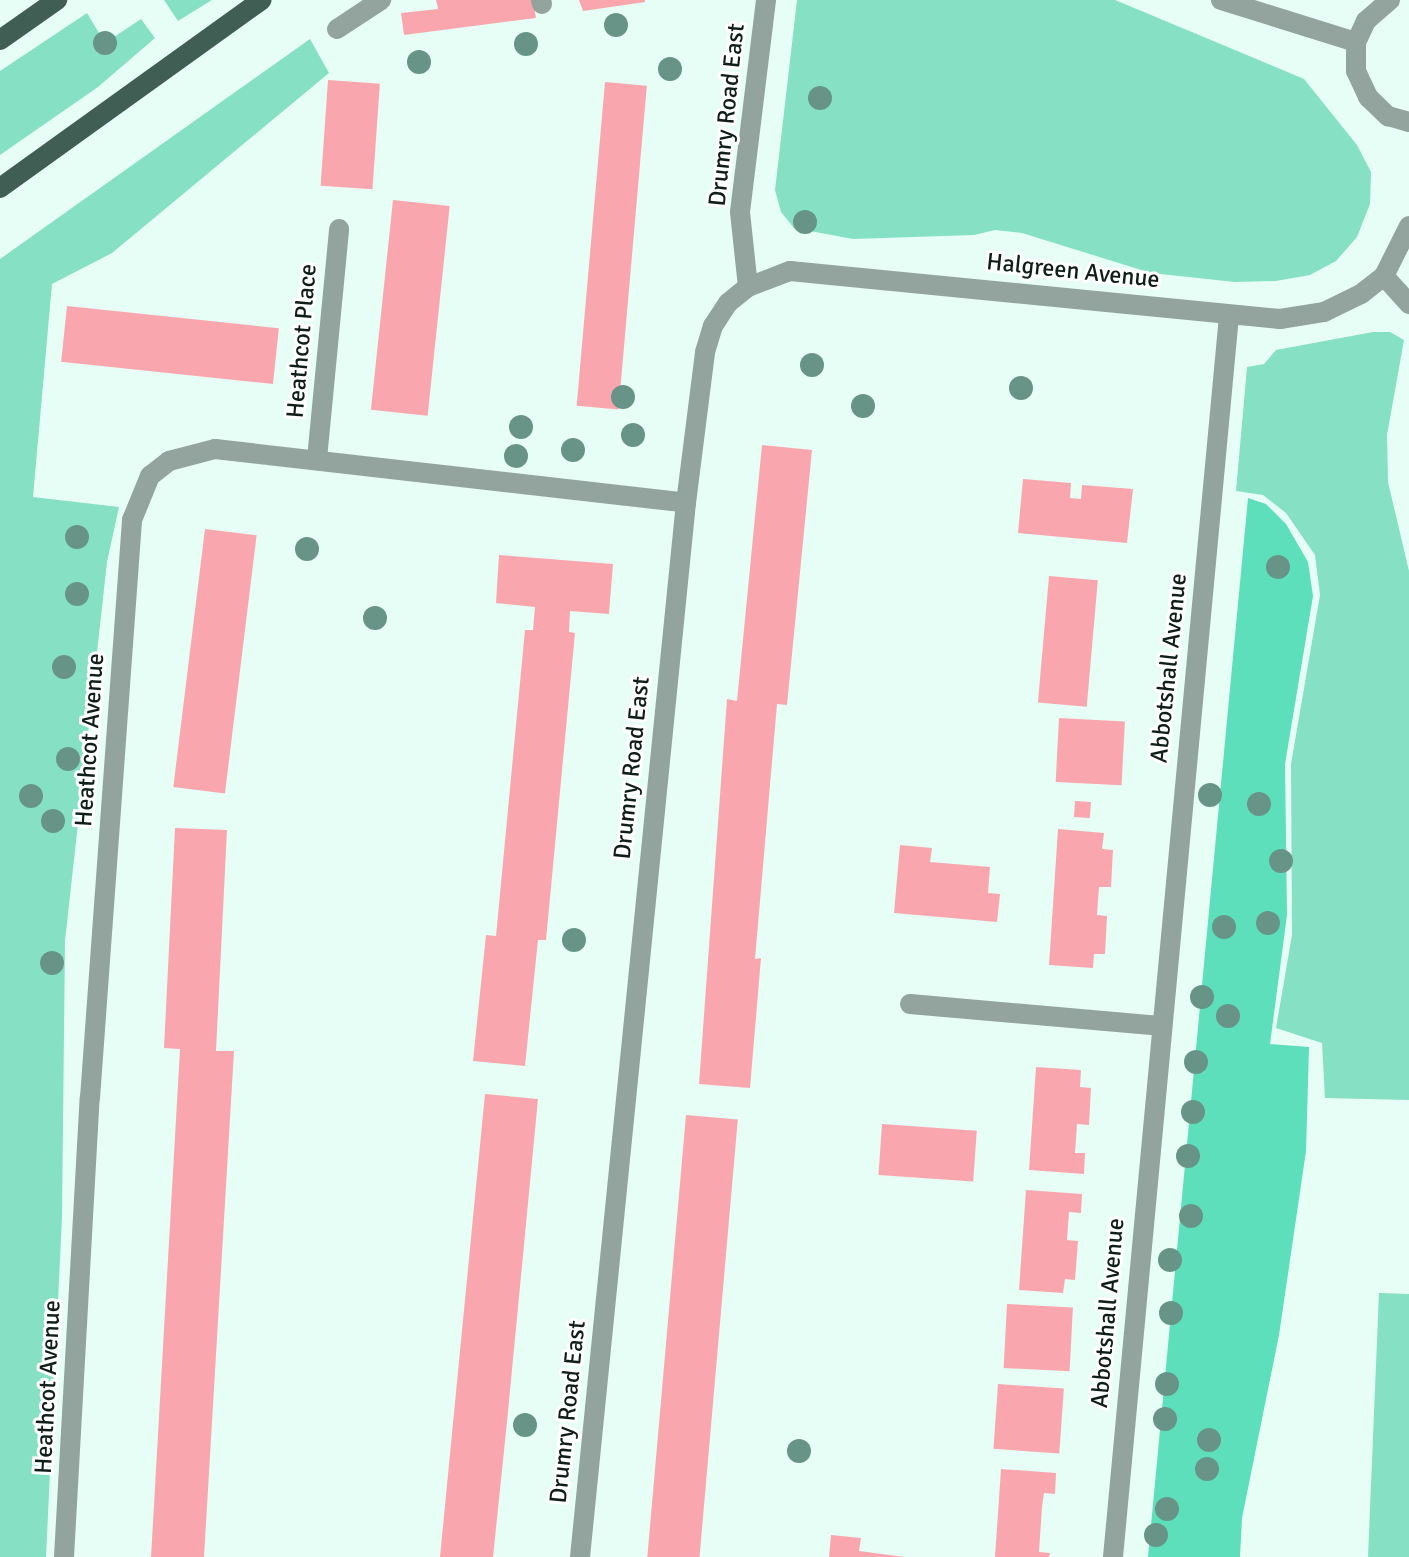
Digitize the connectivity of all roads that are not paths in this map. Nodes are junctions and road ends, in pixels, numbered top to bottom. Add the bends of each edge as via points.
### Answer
1 (57, 0) edge
2 (262, 0) edge
3 (381, 0) edge
4 (766, 0) edge
5 (1221, 0) edge
6 (1390, 0) edge
7 (337, 29) dead end
8 (0, 40) edge
9 (1356, 42) junction
10 (1409, 122) edge
11 (0, 188) edge
12 (1409, 226) edge
13 (339, 229) dead end
14 (1384, 276) junction
15 (748, 287) junction
16 (1409, 304) edge
17 (1229, 315) junction
18 (317, 459) junction
19 (686, 503) junction
20 (910, 1004) dead end
21 (1160, 1026) junction
22 (64, 1557) edge
23 (580, 1557) edge
24 (1113, 1557) edge

1 - 8 main road
2 - 11 main road
3 - 7 street
4 - 15 street, Drumry Road East via 740,212
5 - 9 street
6 - 9 street via 1366,21
9 - 10 street via 1356,71 1368,97 1388,116
12 - 14 street
13 - 18 street, Heathcot Place
14 - 16 street
14 - 17 street, Halgreen Avenue via 1324,312 1280,319
15 - 17 street, Halgreen Avenue via 771,275 826,271
15 - 19 street, Drumry Road East via 728,303 705,352
17 - 21 street, Abbotshall Avenue
18 - 19 street, Heathcot Avenue
18 - 22 street, Heathcot Avenue via 192,451 150,476 132,520 90,1098
19 - 23 street, Drumry Road East
20 - 21 street
21 - 24 street, Abbotshall Avenue

